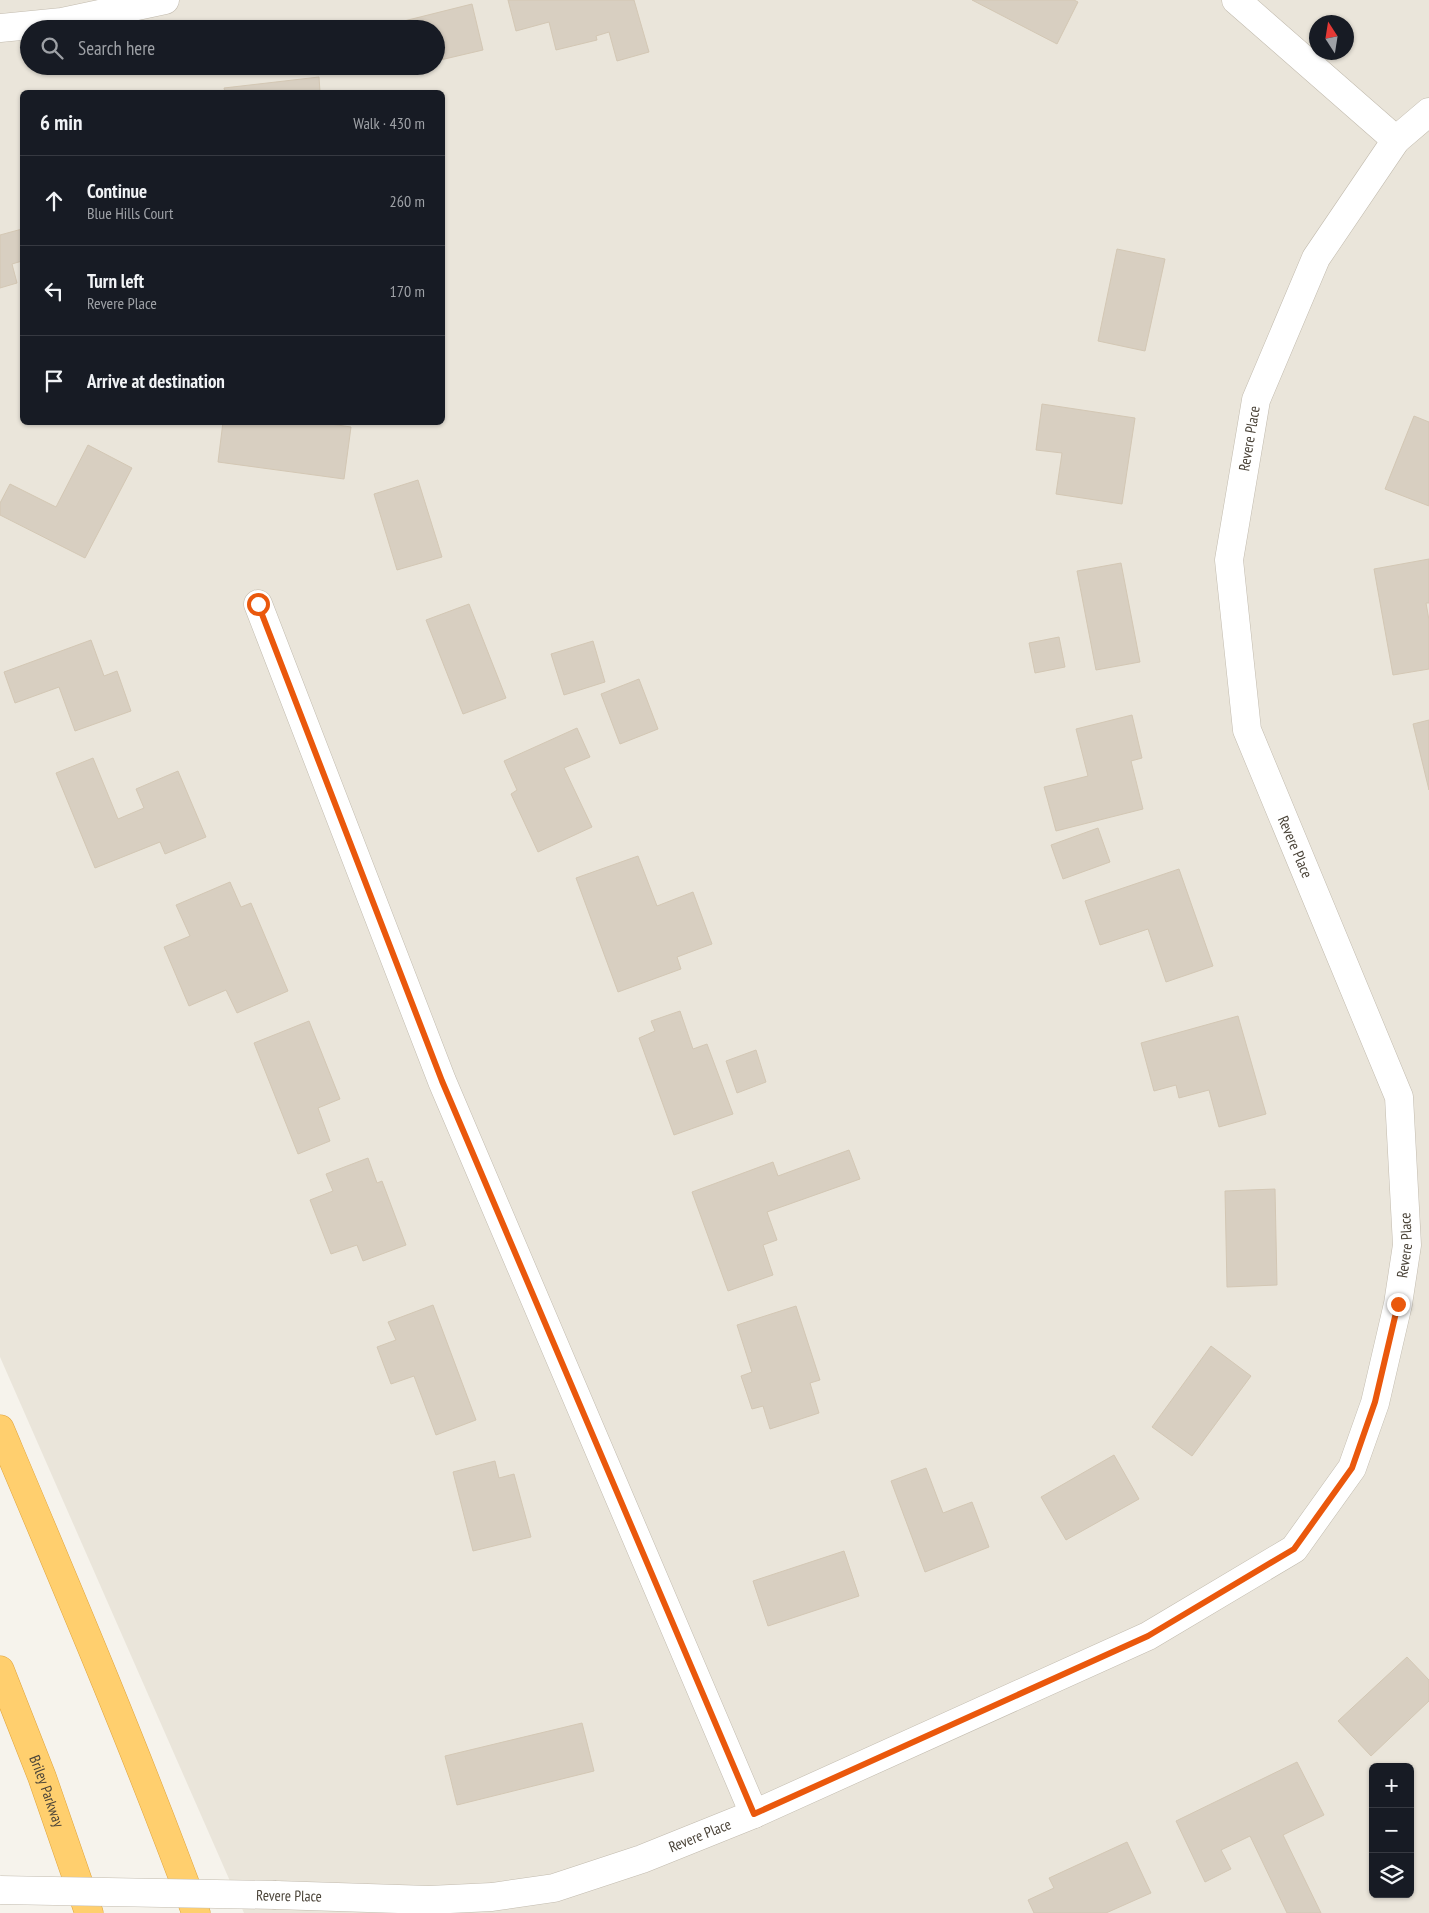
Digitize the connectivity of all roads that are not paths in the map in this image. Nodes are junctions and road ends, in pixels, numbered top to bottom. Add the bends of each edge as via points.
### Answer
1 (165, 0) edge
2 (1236, 0) edge
3 (71, 20) edge
4 (20, 26) edge
5 (0, 28) edge
6 (1429, 112) edge
7 (1396, 140) junction
8 (258, 604) dead end
9 (0, 1429) edge
10 (0, 1670) edge
11 (754, 1814) junction
12 (0, 1890) edge
13 (89, 1913) edge
14 (196, 1913) edge

1 - 3 street
2 - 7 street
4 - 5 street
6 - 7 street, Revere Place
7 - 11 street, Revere Place via 1316,258 1256,400 1229,560 1247,730 1399,1097 1407,1245 1398,1304 1375,1402 1352,1468 1294,1549 1148,1636
8 - 11 street via 442,1081
9 - 14 highway via 125,1725
10 - 13 highway, Briley Parkway via 42,1777
11 - 12 street, Revere Place, bridge via 554,1888 492,1897 429,1900

